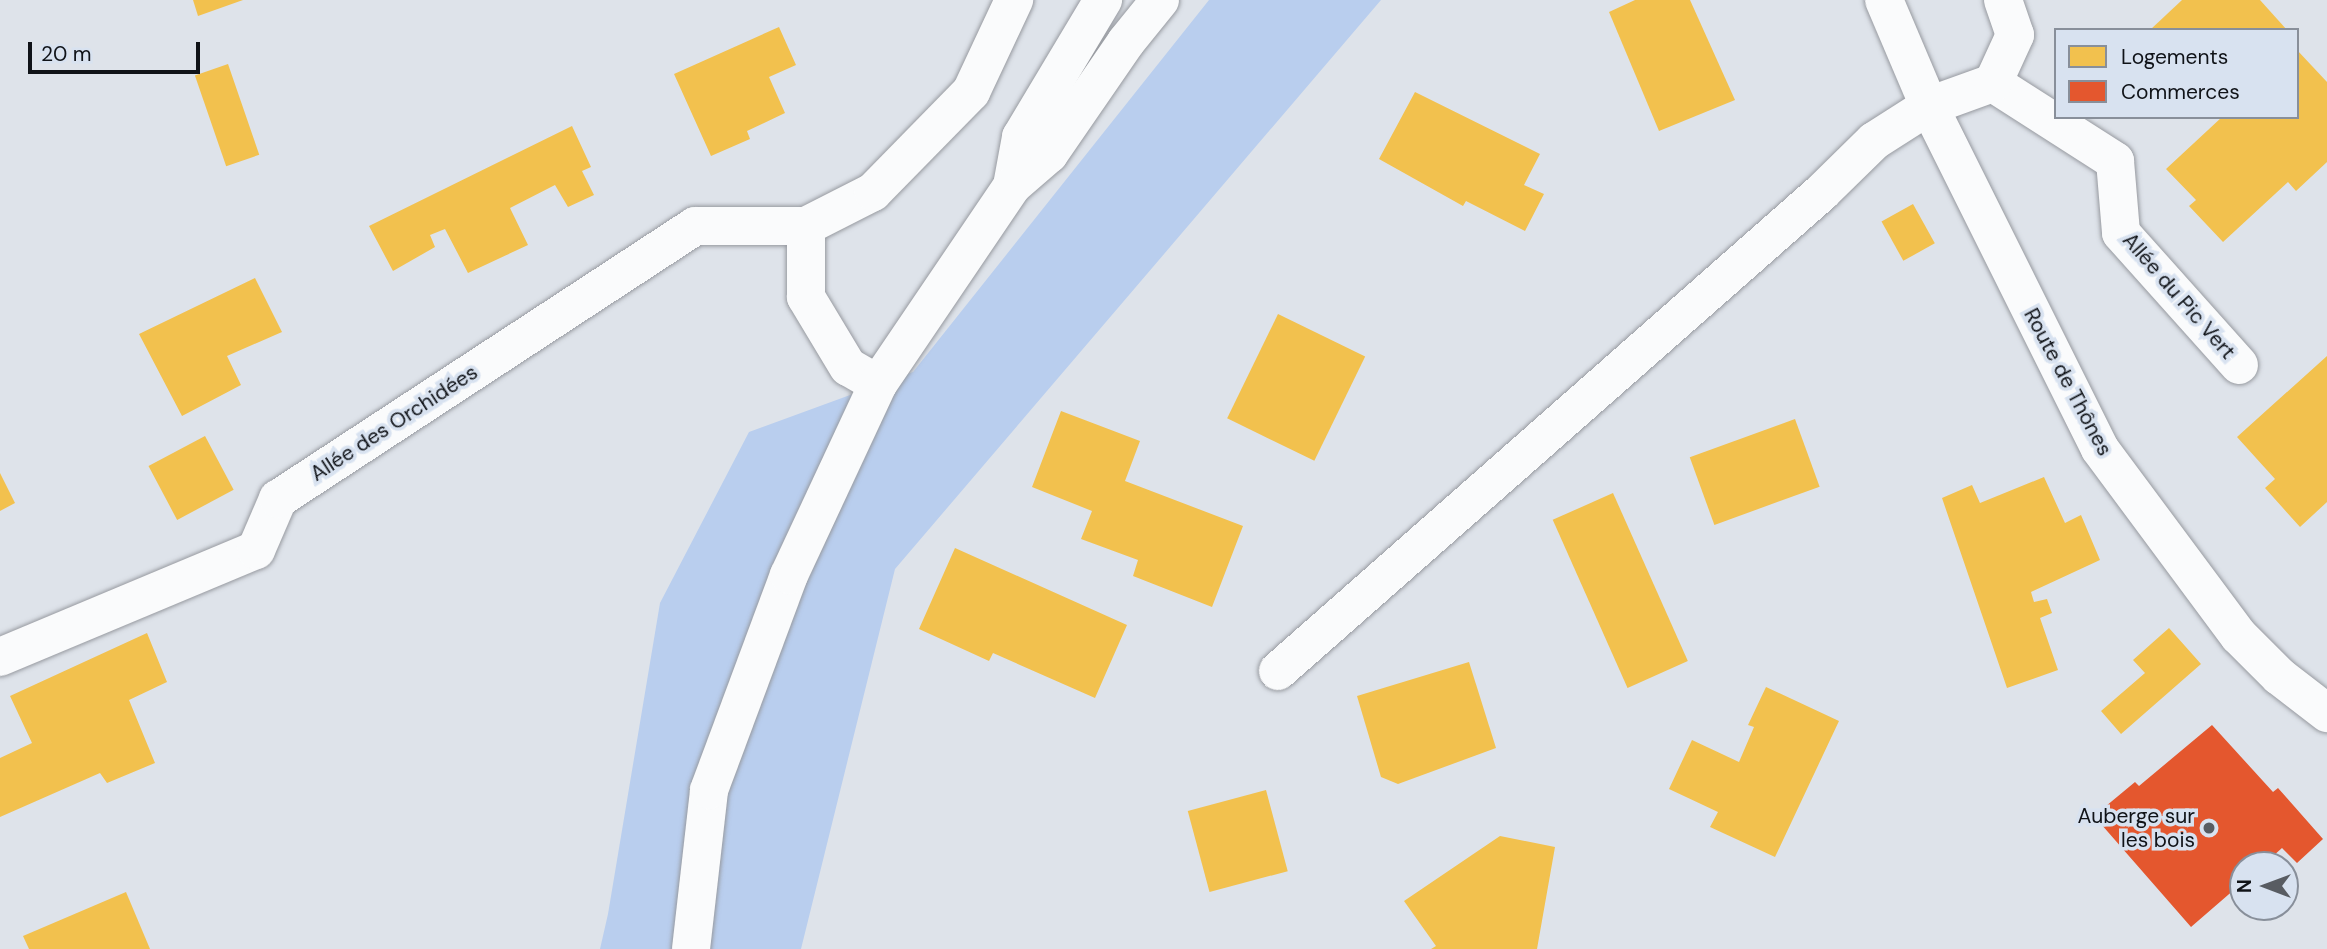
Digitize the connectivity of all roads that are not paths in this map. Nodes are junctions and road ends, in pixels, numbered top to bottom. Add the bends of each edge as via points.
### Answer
1 (1014, 0) edge
2 (1103, 0) edge
3 (1160, 0) edge
4 (1884, 0) edge
5 (2003, 0) edge
6 (1993, 83) junction
7 (1929, 106) junction
8 (1012, 186) junction
9 (806, 226) junction
10 (2239, 365) dead end
11 (878, 384) junction
12 (0, 657) edge
13 (1278, 671) dead end
14 (2327, 713) edge
15 (691, 949) edge

1 - 9 street via 971,92 873,192
2 - 8 street via 1021,137
3 - 8 street via 1049,154
4 - 7 street, Route de Thônes
5 - 6 street via 2015,35
6 - 7 street
6 - 10 street, Allée du Pic Vert via 2115,161 2121,233
7 - 13 street via 1874,141 1822,192
7 - 14 street, Route de Thônes via 2100,449 2239,636
8 - 11 street
9 - 11 street via 806,297 848,367
9 - 12 street, Allée des Orchidées via 695,226 278,499 256,550
11 - 15 street via 789,575 709,790

